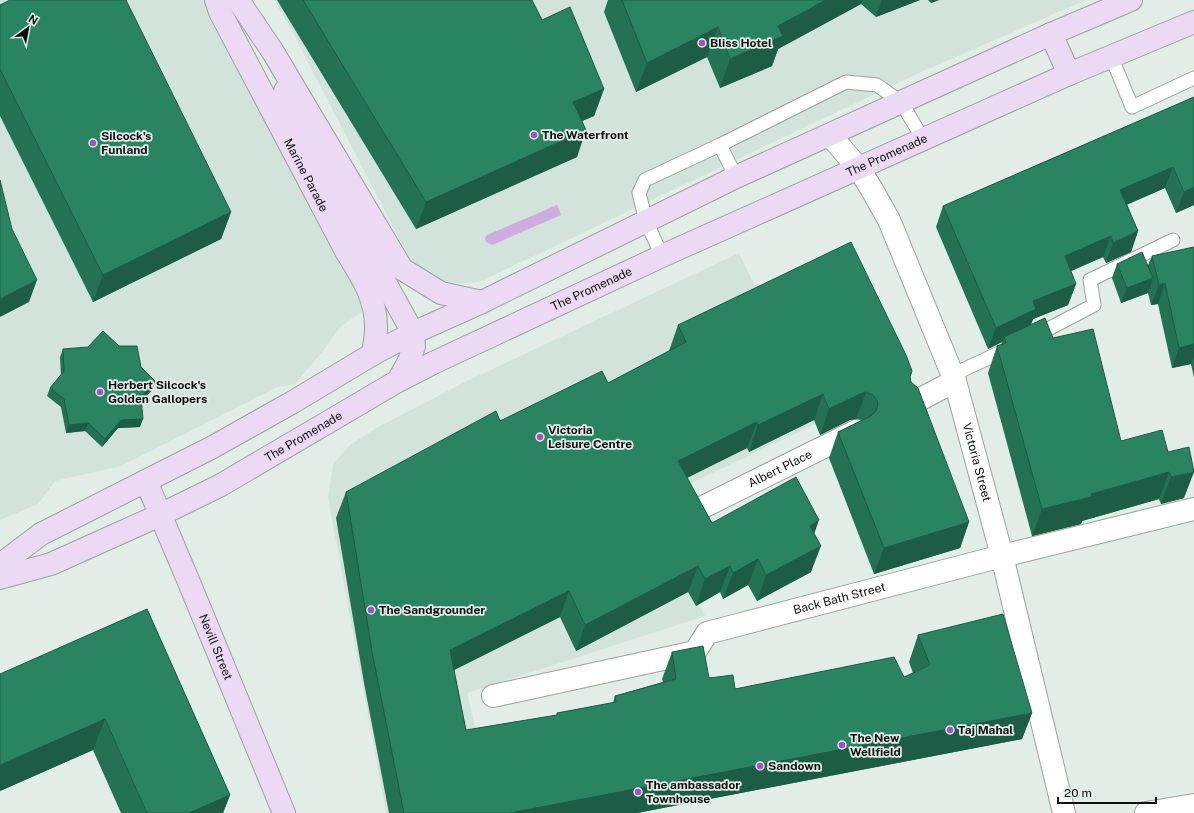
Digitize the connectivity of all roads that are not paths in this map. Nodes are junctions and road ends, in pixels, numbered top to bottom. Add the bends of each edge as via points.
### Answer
1 (216, 0) edge
2 (238, 0) edge
3 (1131, 0) edge
4 (1194, 22) edge
5 (1051, 34) junction
6 (273, 52) junction
7 (1111, 56) junction
8 (1069, 74) junction
9 (1194, 78) edge
10 (901, 102) junction
11 (830, 135) junction
12 (923, 139) junction
13 (720, 145) junction
14 (859, 169) junction
15 (736, 177) junction
16 (646, 221) junction
17 (1173, 240) dead end
18 (662, 256) junction
19 (482, 302) junction
20 (413, 333) junction
21 (373, 354) junction
22 (409, 361) junction
23 (434, 362) junction
24 (953, 378) junction
25 (398, 381) junction
26 (913, 403) edge
27 (856, 431) edge
28 (146, 481) junction
29 (703, 507) edge
30 (1194, 509) edge
31 (160, 515) junction
32 (1002, 556) junction
33 (0, 565) edge
34 (0, 578) edge
35 (493, 696) dead end
36 (1194, 805) edge
37 (284, 813) edge
38 (1064, 813) edge
39 (1146, 813) edge

1 - 21 main road, Marine Parade via 346,251 367,286 376,317
2 - 6 main road, Marine Parade
3 - 5 main road
4 - 7 main road, The Promenade
5 - 8 main road
5 - 10 main road
6 - 19 main road, Marine Parade via 402,269 441,292
6 - 20 main road, Marine Parade via 290,110
7 - 8 main road, The Promenade
7 - 9 lane via 1132,107
8 - 12 main road, The Promenade
10 - 11 main road
10 - 12 lane
10 - 13 lane via 876,85 846,82
11 - 14 street, Victoria Street
11 - 15 main road
12 - 14 main road, The Promenade
13 - 15 lane
13 - 16 lane via 645,180 639,193
14 - 18 main road, The Promenade
14 - 24 street, Victoria Street via 889,220
15 - 16 main road
16 - 18 lane
16 - 19 main road
17 - 24 lane via 1090,280 1094,305
18 - 23 main road, The Promenade
19 - 20 main road
20 - 21 main road
20 - 22 main road via 414,346
21 - 22 main road
21 - 28 main road via 211,448
22 - 23 main road
22 - 25 main road
23 - 25 main road, The Promenade
24 - 26 street
24 - 32 street, Victoria Street
25 - 31 main road, The Promenade via 221,486
27 - 29 street, Albert Place
28 - 31 main road, Nevill Street
28 - 33 main road via 42,534
30 - 32 street, Back Bath Street
31 - 34 main road, The Promenade via 51,564
31 - 37 main road, Nevill Street
32 - 35 street, Back Bath Street via 707,633 695,652
32 - 38 street, Victoria Street
36 - 39 street

